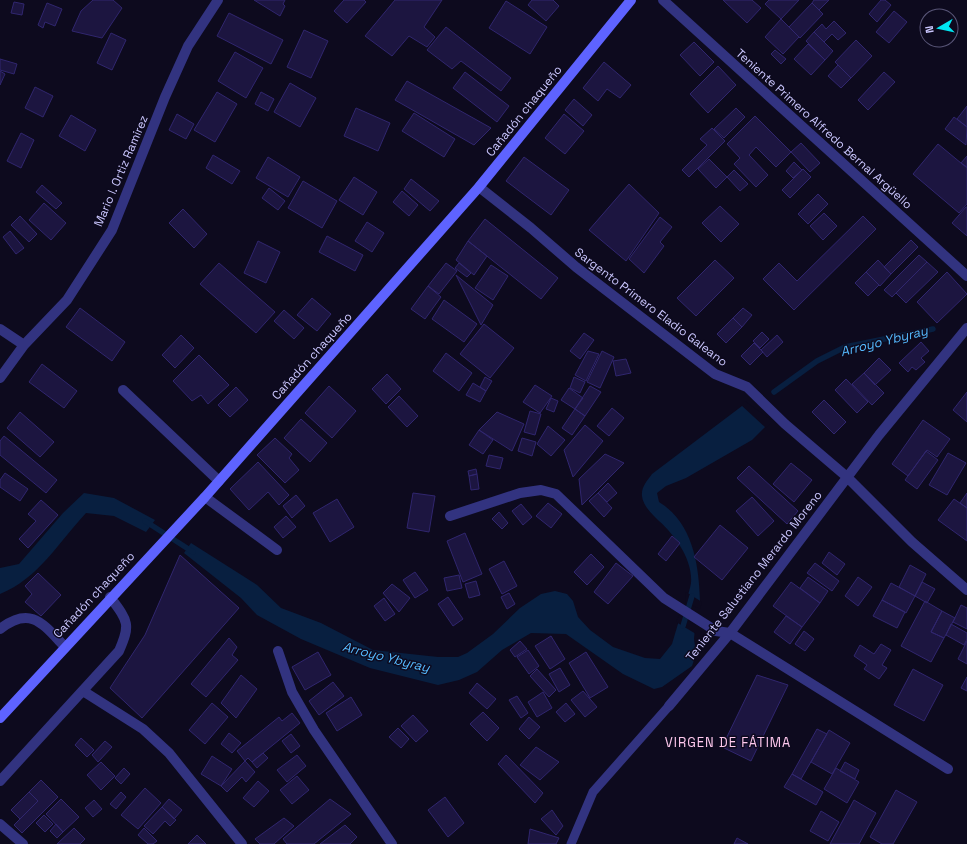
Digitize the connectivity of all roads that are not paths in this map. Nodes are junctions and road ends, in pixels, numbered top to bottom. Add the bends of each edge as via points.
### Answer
1 (218, 0) edge
2 (631, 0) edge
3 (662, 0) edge
4 (479, 187) junction
5 (967, 276) edge
6 (967, 328) edge
7 (0, 329) edge
8 (24, 345) junction
9 (0, 378) edge
10 (122, 390) dead end
11 (847, 477) junction
12 (219, 481) junction
13 (205, 497) junction
14 (450, 516) dead end
15 (277, 550) dead end
16 (967, 590) edge
17 (110, 597) junction
18 (0, 629) edge
19 (730, 633) junction
20 (65, 647) junction
21 (278, 651) dead end
22 (83, 691) junction
23 (669, 706) joint
24 (0, 718) edge
25 (948, 769) dead end
26 (0, 781) edge
27 (0, 824) edge
28 (23, 844) edge
29 (242, 844) edge
30 (392, 844) edge
31 (571, 844) edge

1 - 8 street, Mario I. Ortiz Ramirez via 188,46 112,230 67,300
2 - 4 main road, Cañadón chaqueño
3 - 5 street, Teniente Primero Alfredo Bernal Argüello
4 - 11 street, Sargento Primero Eladio Galeano via 576,267 715,374 747,387 785,424
4 - 12 main road, Cañadón chaqueño
6 - 11 street, Teniente Salustiano Merardo Moreno
7 - 8 street
8 - 9 street, Mario I. Ortiz Ramirez
10 - 12 street
11 - 16 street, Sargento Primero Eladio Galeano via 912,542
11 - 19 street, Teniente Salustiano Merardo Moreno
12 - 13 main road, Cañadón chaqueño
13 - 15 street
13 - 17 main road, Cañadón chaqueño
14 - 19 street via 520,493 541,490 556,494 664,598 716,631
17 - 20 main road, Cañadón chaqueño
17 - 22 street via 125,617 127,633 119,652
18 - 20 street via 10,621 31,618 41,622
19 - 23 street, Teniente Salustiano Merardo Moreno
19 - 25 street
20 - 24 main road, Cañadón chaqueño
21 - 30 street via 292,692 314,730
22 - 26 street
22 - 29 street via 143,729 169,753
23 - 31 lane, Teniente Salustiano Merardo Moreno via 593,792
27 - 28 street

